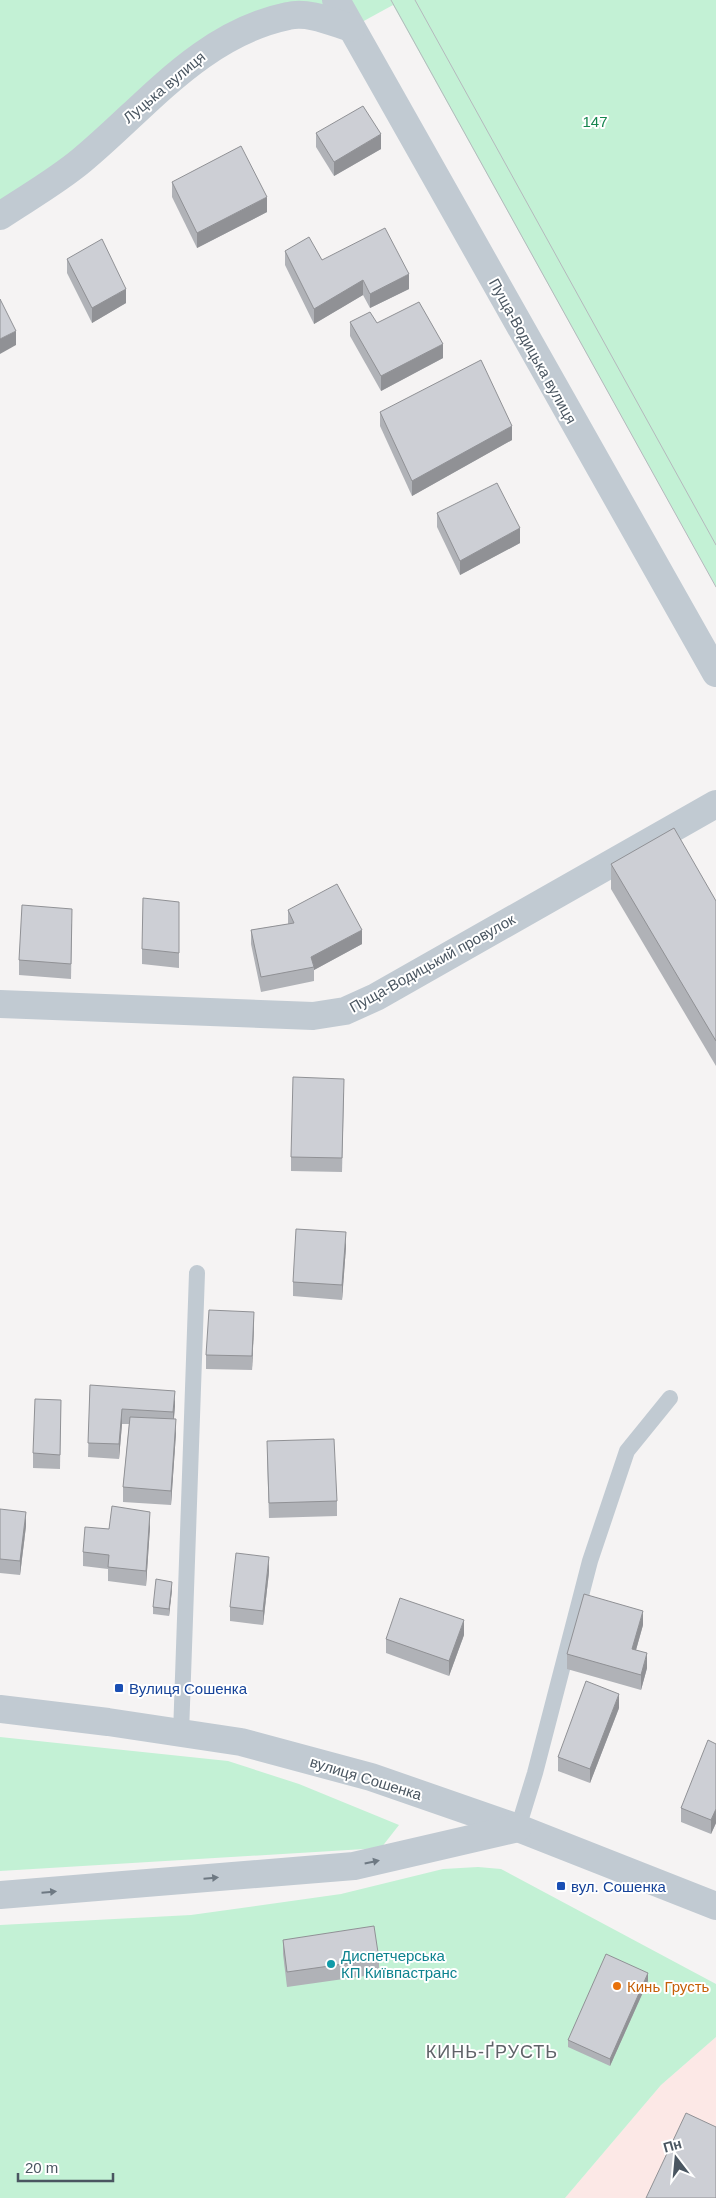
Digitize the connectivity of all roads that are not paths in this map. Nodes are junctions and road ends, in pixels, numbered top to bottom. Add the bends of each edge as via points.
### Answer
1 (336, 0) edge
2 (351, 28) junction
3 (0, 216) edge
4 (716, 674) edge
5 (716, 804) edge
6 (0, 1004) edge
7 (197, 1274) dead end
8 (670, 1398) dead end
9 (0, 1709) edge
10 (181, 1734) junction
11 (518, 1828) junction
12 (0, 1896) edge
13 (716, 1906) edge

1 - 2 street, Пуща-Водицька вулиця
2 - 3 street, Луцька вулиця via 309,16 289,15 252,28 209,50 158,88 81,161
2 - 4 street, Пуща-Водицька вулиця
5 - 6 street, Пуща-Водицький провулок via 376,998 345,1011 313,1016
7 - 10 lane
8 - 11 lane via 627,1451 590,1561
9 - 10 street, вулиця Сошенка
10 - 11 street, вулиця Сошенка via 241,1742 371,1777
12 -> 11 street via 354,1866
11 - 13 street, вулиця Сошенка

